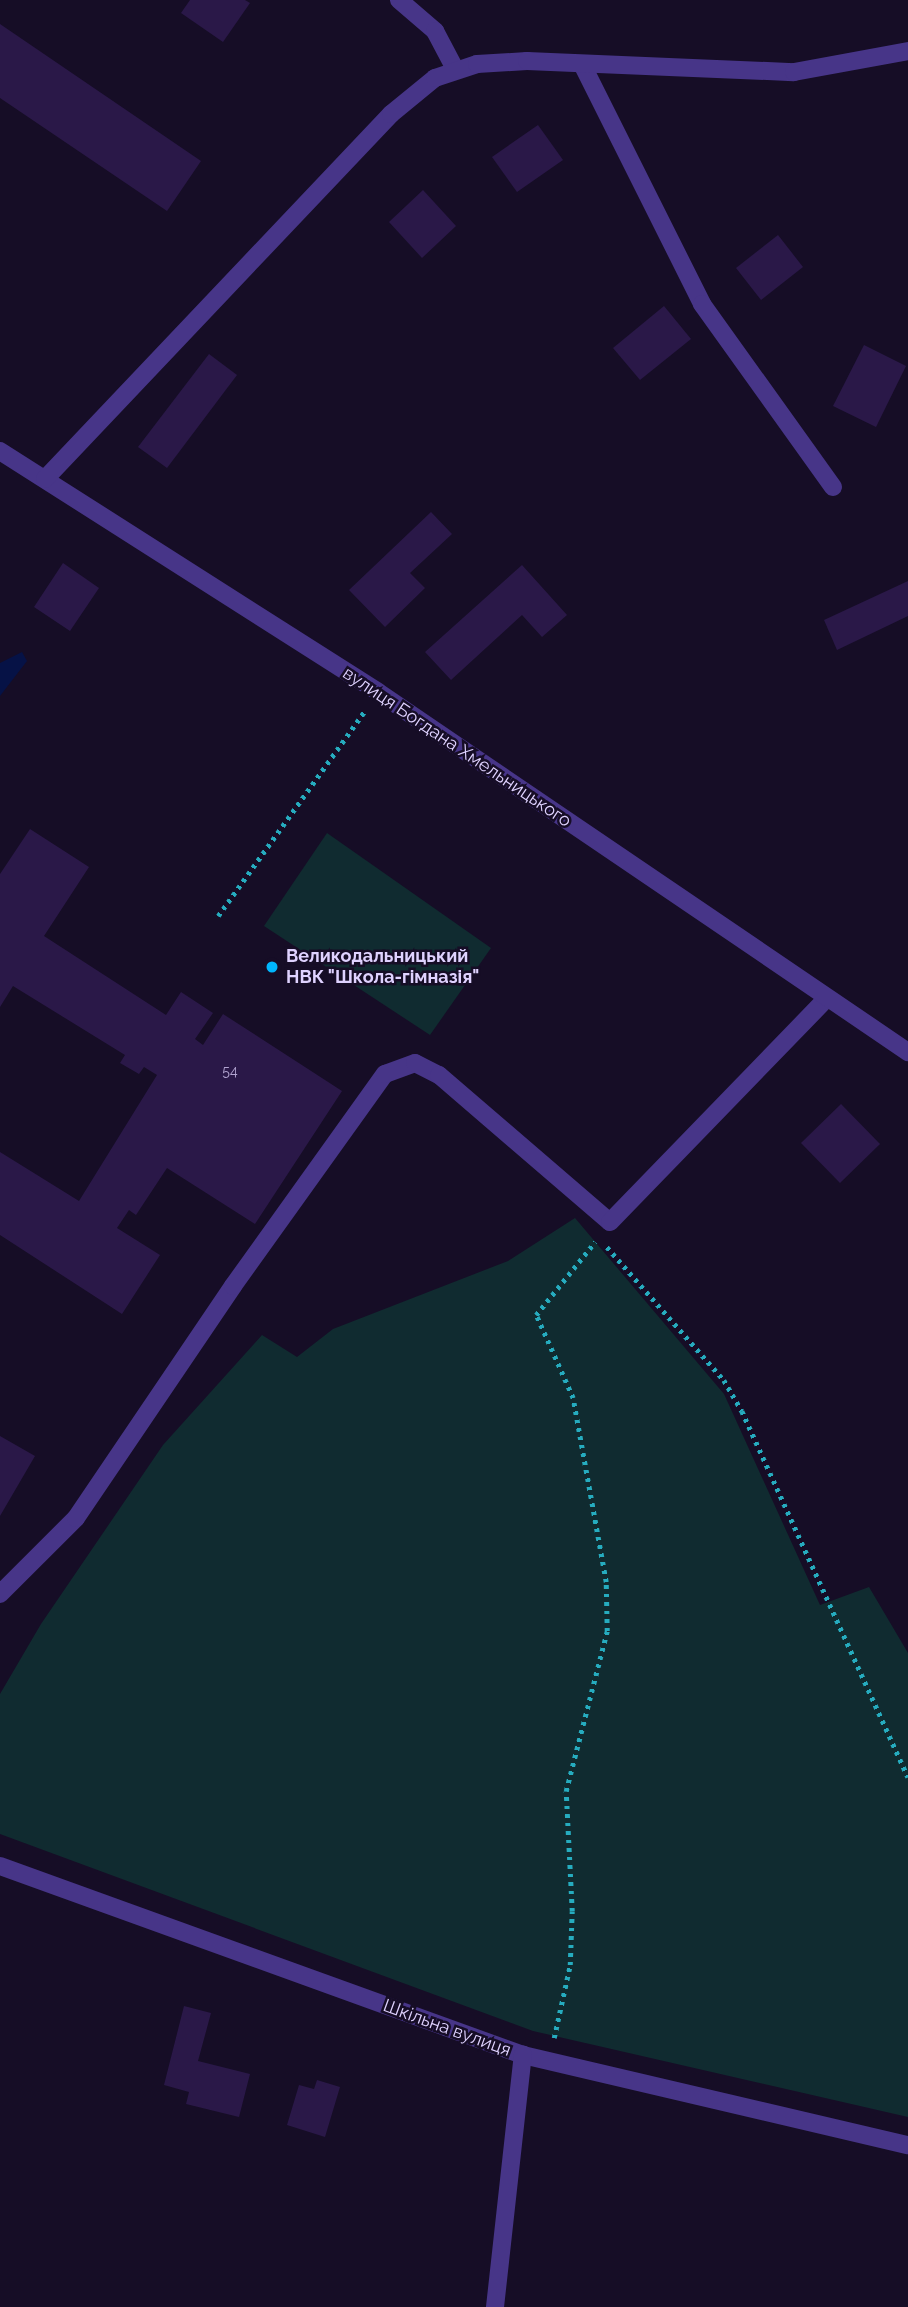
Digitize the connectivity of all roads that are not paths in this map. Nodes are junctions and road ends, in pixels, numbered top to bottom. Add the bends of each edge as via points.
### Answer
1 (399, 0) edge
2 (908, 51) edge
3 (582, 64) junction
4 (455, 69) junction
5 (0, 451) edge
6 (45, 480) junction
7 (833, 487) dead end
8 (825, 1000) junction
9 (908, 1052) edge
10 (0, 1594) edge
11 (0, 1866) edge
12 (523, 2055) junction
13 (908, 2145) edge
14 (495, 2307) edge

1 - 4 street via 435,31
2 - 3 street via 794,72
3 - 4 street via 527,61
3 - 7 street via 702,304
4 - 6 street via 435,78 391,114
5 - 6 street, вулиця Богдана Хмельницького
6 - 8 street, вулиця Богдана Хмельницького via 378,692
8 - 9 street, вулиця Богдана Хмельницького
8 - 10 street via 610,1222 439,1075 415,1063 385,1074 233,1286 76,1518
11 - 12 street, Шкільна вулиця
12 - 13 street, Шкільна вулиця
12 - 14 street

